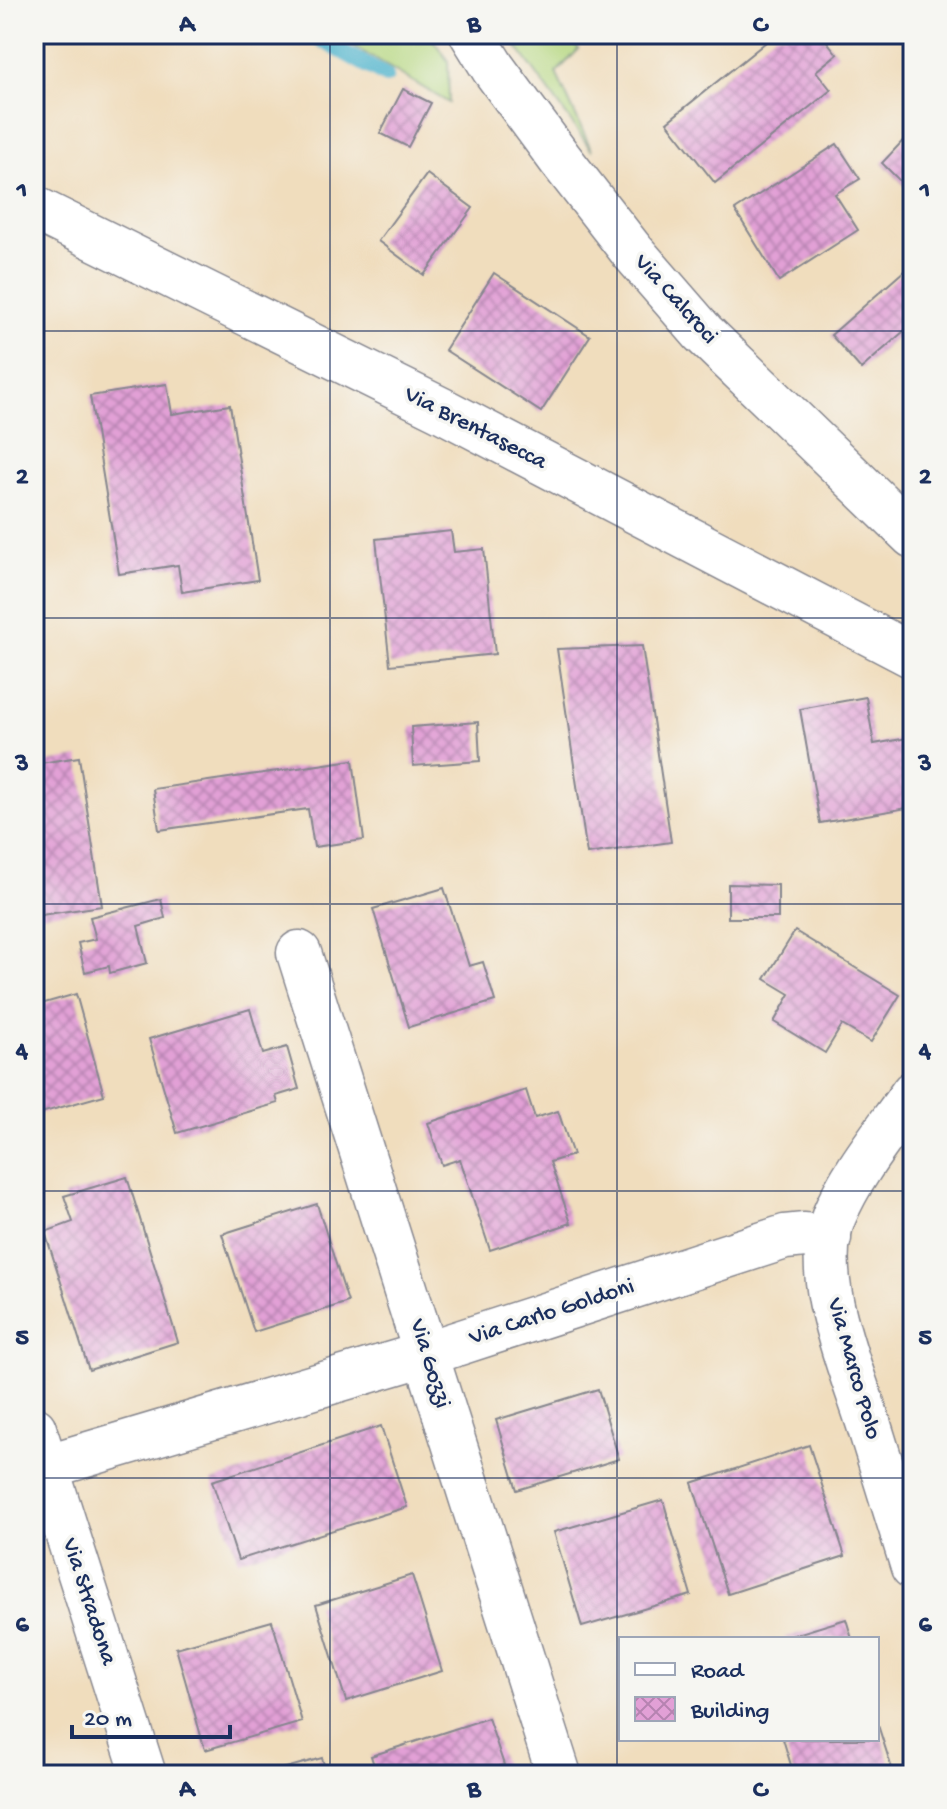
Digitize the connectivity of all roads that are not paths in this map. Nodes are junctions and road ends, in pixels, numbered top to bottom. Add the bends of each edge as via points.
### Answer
1 (472, 34) edge
2 (34, 208) edge
3 (913, 536) edge
4 (913, 656) edge
5 (299, 953) dead end
6 (913, 1093) edge
7 (829, 1238) junction
8 (425, 1354) junction
9 (40, 1448) edge
10 (913, 1567) edge
11 (144, 1775) edge
12 (559, 1775) edge

1 - 3 street, Via Calcroci via 577,182 703,333
2 - 4 street, Via Brentasecca via 440,409
5 - 8 street, Via Gozzi
6 - 7 street, Via Marco Polo via 864,1163 833,1217
7 - 8 street, Via Carlo Goldoni via 785,1237
7 - 10 street, Via Marco Polo via 827,1273 837,1326
8 - 9 street, Via Carlo Goldoni
8 - 12 street, Via Gozzi
9 - 11 street, Via Stradona

